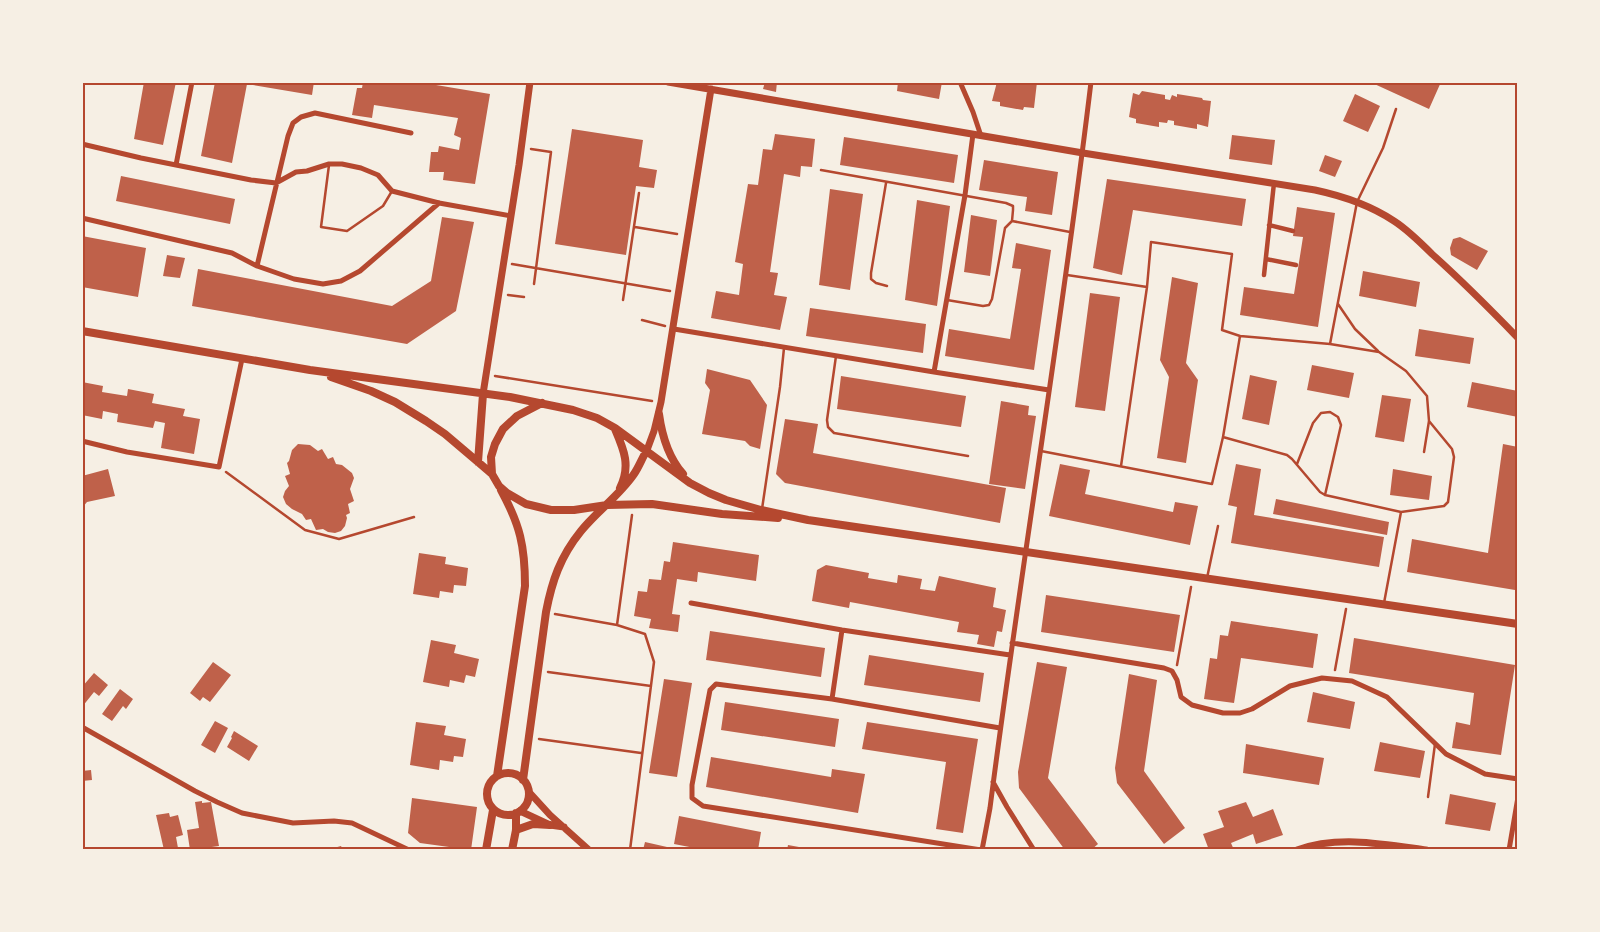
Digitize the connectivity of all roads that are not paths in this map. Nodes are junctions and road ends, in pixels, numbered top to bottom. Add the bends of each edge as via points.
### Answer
1 (192, 82) edge
2 (530, 82) edge
3 (668, 82) edge
4 (960, 82) edge
5 (1092, 82) edge
6 (712, 86) edge
7 (1396, 109) dead end
8 (411, 133) dead end
9 (973, 134) junction
10 (981, 136) junction
11 (82, 144) edge
12 (1083, 154) junction
13 (329, 164) junction
14 (176, 165) junction
15 (822, 170) dead end
16 (276, 183) junction
17 (886, 183) junction
18 (1274, 183) junction
19 (392, 191) junction
20 (965, 196) junction
21 (1356, 202) junction
22 (439, 204) junction
23 (511, 216) junction
24 (82, 218) edge
25 (1012, 221) junction
26 (1269, 225) junction
27 (1293, 231) dead end
28 (1072, 232) junction
29 (1266, 259) junction
30 (1296, 264) dead end
31 (257, 266) junction
32 (1066, 275) junction
33 (1264, 275) dead end
34 (886, 286) dead end
35 (1147, 287) junction
36 (946, 300) junction
37 (1338, 303) junction
38 (674, 329) junction
39 (82, 331) edge
40 (1240, 336) junction
41 (1518, 338) edge
42 (1330, 344) junction
43 (784, 348) junction
44 (1379, 352) junction
45 (836, 356) junction
46 (242, 359) junction
47 (310, 370) junction
48 (934, 372) junction
49 (1049, 390) junction
50 (483, 394) junction
51 (542, 403) junction
52 (658, 414) junction
53 (1429, 421) junction
54 (615, 428) junction
55 (1223, 437) junction
56 (82, 441) edge
57 (646, 450) junction
58 (1040, 450) junction
59 (1424, 452) dead end
60 (968, 456) dead end
61 (478, 462) junction
62 (1297, 464) junction
63 (1121, 466) junction
64 (492, 474) junction
65 (690, 483) junction
66 (499, 486) junction
67 (615, 496) junction
68 (1326, 496) junction
69 (607, 504) junction
70 (761, 510) junction
71 (1401, 512) junction
72 (808, 520) junction
73 (1218, 526) dead end
74 (1024, 552) junction
75 (1207, 579) junction
76 (691, 603) dead end
77 (1383, 605) junction
78 (1518, 624) edge
79 (842, 630) junction
80 (1012, 643) junction
81 (1010, 655) junction
82 (832, 699) junction
83 (82, 727) edge
84 (1000, 728) junction
85 (1435, 742) junction
86 (497, 776) junction
87 (1518, 779) edge
88 (524, 780) junction
89 (993, 782) junction
90 (529, 792) junction
91 (1428, 797) dead end
92 (1518, 797) edge
93 (493, 810) junction
94 (518, 812) junction
95 (550, 824) junction
96 (564, 827) junction
97 (516, 830) junction
98 (409, 850) edge
99 (486, 850) edge
100 (512, 850) edge
101 (589, 850) edge
102 (982, 850) edge
103 (1034, 850) edge
104 (1297, 850) edge
105 (1426, 850) edge
106 (1509, 850) edge

1 - 14 street
2 - 23 street
3 - 6 street
4 - 10 street
5 - 12 street
6 - 9 street
6 - 38 street
7 - 21 lane via 1383,148
8 - 16 street via 315,113 301,117 288,136
9 - 10 street
9 - 20 street
10 - 12 street
11 - 14 street
12 - 18 street
12 - 28 street
13 - 16 street via 296,172
13 - 19 street via 361,168 378,175
13 - 19 lane via 321,227 347,231 383,206
14 - 16 street
15 - 17 lane
16 - 31 street
17 - 20 lane
17 - 34 lane via 870,273 871,279
18 - 21 street via 1338,195
18 - 26 street
19 - 22 street
20 - 25 lane via 1012,206
20 - 36 street
21 - 37 lane
21 - 41 street via 1405,229
22 - 23 street
22 - 31 street via 360,270 341,281 323,284 294,279
23 - 50 street
24 - 31 street via 232,253
25 - 28 lane
25 - 36 lane via 1005,228 989,305
26 - 27 street
26 - 29 street
28 - 32 street
29 - 30 street
29 - 33 street
32 - 35 lane
32 - 49 street
35 - 40 lane via 1151,242 1232,254 1222,330
35 - 63 lane
36 - 48 street
37 - 42 lane
37 - 44 lane via 1355,329
38 - 43 street
38 - 52 street
39 - 46 main road
40 - 42 lane
40 - 55 lane
42 - 44 lane
43 - 45 street
43 - 70 lane
44 - 53 lane via 1406,371 1427,396
45 - 48 street
45 - 60 lane via 827,420 828,428 834,433
46 - 47 main road
46 - 56 street via 218,467
47 - 50 main road
47 - 61 main road via 371,390 395,402 445,434
48 - 49 street
49 - 58 street
50 - 51 main road
50 - 61 main road
51 - 54 main road via 597,418
51 - 64 main road via 517,416 504,429 491,457
52 - 57 street
52 - 65 main road via 668,452
53 - 59 lane
53 - 71 lane via 1452,449 1454,457 1448,502 1444,506
54 - 57 main road
54 - 67 main road via 625,452 626,467
55 - 62 lane via 1286,455
55 - 63 lane via 1212,484
57 - 65 main road
57 - 67 main road via 634,474
58 - 63 lane
58 - 74 street
61 - 64 main road
62 - 68 lane
62 - 68 lane via 1313,423 1321,413 1330,412 1338,417 1340,425
64 - 66 main road
65 - 70 main road via 726,500
66 - 69 main road via 526,504 550,510 574,510
66 - 86 main road via 512,509 523,540 525,569
67 - 69 main road
68 - 71 lane
69 - 72 main road via 652,504 722,514
69 - 88 main road via 581,530 551,585
70 - 72 main road
71 - 77 lane
72 - 74 main road
73 - 75 lane
74 - 75 main road
74 - 80 street
75 - 77 main road
76 - 79 street
77 - 78 main road
79 - 81 street
79 - 82 street
80 - 81 street
80 - 85 street via 1164,668 1172,672 1181,697 1192,706 1223,713 1252,709 1290,686 1322,678 1352,681 1387,697
81 - 84 street
82 - 84 street
82 - 102 street via 716,684 710,690 692,798 703,806
83 - 98 street via 164,774 242,813 293,823 352,823
84 - 89 street
85 - 87 street via 1446,754 1485,774
85 - 91 lane
86 - 88 main road via 513,773
86 - 93 main road via 486,793
88 - 90 main road
89 - 102 street
89 - 103 street
90 - 94 main road via 527,803
90 - 96 street
92 - 106 street
93 - 94 main road via 506,815
93 - 99 main road
94 - 95 street
94 - 97 main road
95 - 96 street
95 - 97 main road via 533,824
96 - 101 street
97 - 100 main road
104 - 105 street via 1324,842 1349,842

